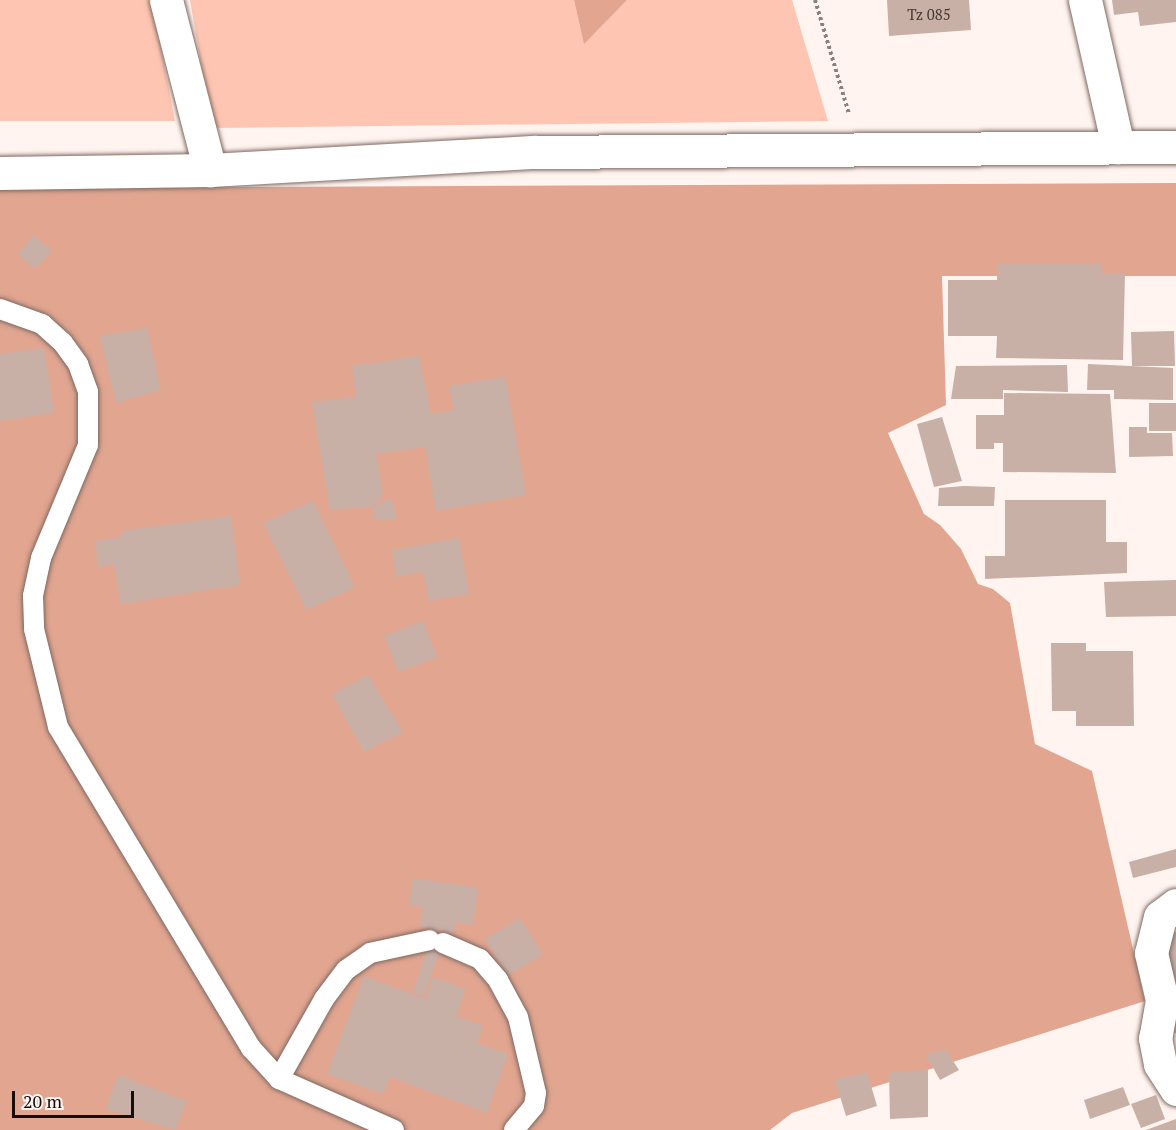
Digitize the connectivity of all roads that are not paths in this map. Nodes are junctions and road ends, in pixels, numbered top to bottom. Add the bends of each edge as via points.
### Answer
1 (166, 0) edge
2 (1085, 0) edge
3 (1119, 147) junction
4 (1176, 147) edge
5 (210, 170) junction
6 (0, 173) edge
7 (0, 309) edge
8 (1176, 905) edge
9 (279, 1079) junction
10 (1176, 1089) edge
11 (394, 1130) edge
12 (514, 1130) edge

1 - 5 street
2 - 3 street
3 - 4 street
3 - 5 street via 537,152
5 - 6 street
7 - 9 lane via 42,324 63,343 78,364 88,391 88,445 41,558 33,596 34,629 58,727 250,1048
8 - 10 street via 1160,917 1151,953 1162,1000 1155,1038 1160,1064
9 - 11 lane
9 - 12 lane via 324,999 346,970 370,953 437,941 480,959 498,980 518,1017 536,1093 534,1107

